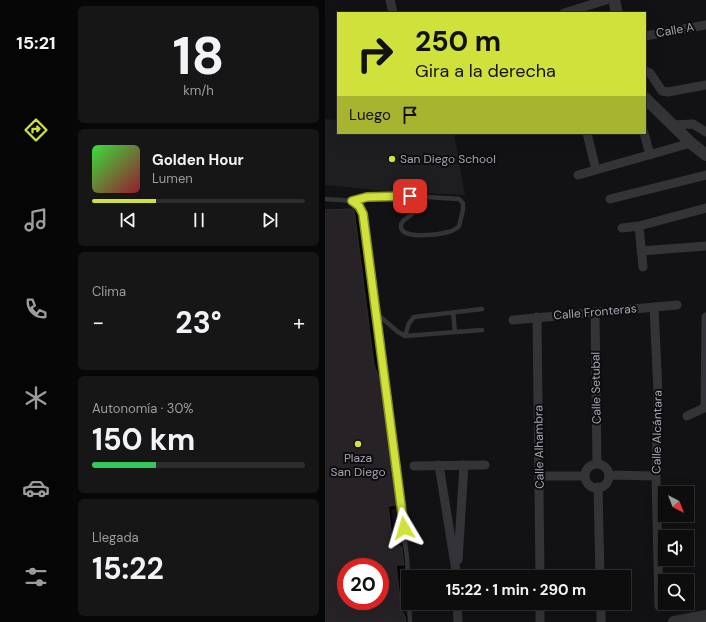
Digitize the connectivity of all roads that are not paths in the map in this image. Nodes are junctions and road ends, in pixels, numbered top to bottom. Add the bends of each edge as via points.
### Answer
1 (390, 0) edge
2 (606, 0) edge
3 (614, 0) edge
4 (393, 12) edge
5 (568, 12) edge
6 (617, 12) edge
7 (706, 25) edge
8 (646, 36) edge
9 (646, 71) edge
10 (706, 85) edge
11 (646, 99) edge
12 (672, 125) junction
13 (706, 132) edge
14 (587, 134) edge
15 (644, 134) edge
16 (691, 144) junction
17 (706, 154) edge
18 (650, 155) junction
19 (597, 170) junction
20 (578, 175) dead end
21 (706, 175) edge
22 (410, 196) junction
23 (325, 199) edge
24 (610, 199) dead end
25 (352, 201) junction
26 (706, 208) edge
27 (639, 226) junction
28 (622, 228) dead end
29 (706, 246) edge
30 (641, 251) junction
31 (643, 267) dead end
32 (677, 305) dead end
33 (654, 307) junction
34 (482, 309) dead end
35 (453, 312) junction
36 (595, 312) junction
37 (376, 313) junction
38 (537, 317) junction
39 (705, 317) edge
40 (513, 320) dead end
41 (482, 330) dead end
42 (455, 332) junction
43 (405, 336) junction
44 (706, 408) edge
45 (687, 416) dead end
46 (597, 464) junction
47 (439, 465) junction
48 (463, 465) junction
49 (485, 465) dead end
50 (414, 466) dead end
51 (609, 475) junction
52 (539, 476) junction
53 (585, 476) junction
54 (656, 476) junction
55 (598, 487) junction
56 (408, 570) edge
57 (456, 570) edge
58 (457, 570) edge
59 (540, 570) edge
60 (601, 570) edge
61 (658, 574) edge
62 (409, 610) edge
63 (457, 610) edge
64 (540, 610) edge
65 (601, 610) edge
66 (698, 619) edge
67 (410, 622) edge
68 (458, 622) edge
69 (540, 622) edge
70 (601, 622) edge
71 (674, 622) edge

1 - 4 street
2 - 5 street
3 - 6 street
7 - 8 street, Calle A
9 - 10 street via 662,90 668,92
11 - 12 street
12 - 13 street via 693,124
12 - 16 street
14 - 19 street
15 - 18 street
16 - 17 street
16 - 18 street
18 - 19 street
19 - 20 street
21 - 24 street
22 - 22 lane via 459,199 463,202 459,226 450,232 438,234 409,234 401,225 415,213 418,204
22 - 25 lane via 367,197
23 - 25 lane
25 - 37 lane via 359,206 363,214
26 - 27 street
27 - 28 street
27 - 30 street
29 - 30 street
30 - 31 street
32 - 33 street, Calle Fronteras
33 - 36 street, Calle Fronteras
33 - 54 street, Calle Alcántara via 658,393
34 - 35 lane
35 - 42 lane
35 - 43 lane via 414,317
36 - 38 street, Calle Fronteras
36 - 46 street, Calle Setubal
37 - 43 lane
37 - 56 lane
38 - 40 street, Calle Fronteras
38 - 52 street, Calle Alhambra
39 - 44 street
41 - 42 lane
42 - 43 lane
44 - 45 street
46 - 51 street via 606,469
46 - 53 street via 587,468
47 - 48 street
47 - 50 street
47 - 57 street
48 - 49 street
48 - 58 street
51 - 54 street
51 - 55 street via 606,482
52 - 53 street
52 - 59 street, Calle Alhambra
53 - 55 street via 587,482 593,487
54 - 61 street, Calle Alcántara
55 - 60 street
62 - 67 lane
63 - 68 street
64 - 69 street
65 - 70 street
66 - 71 street

